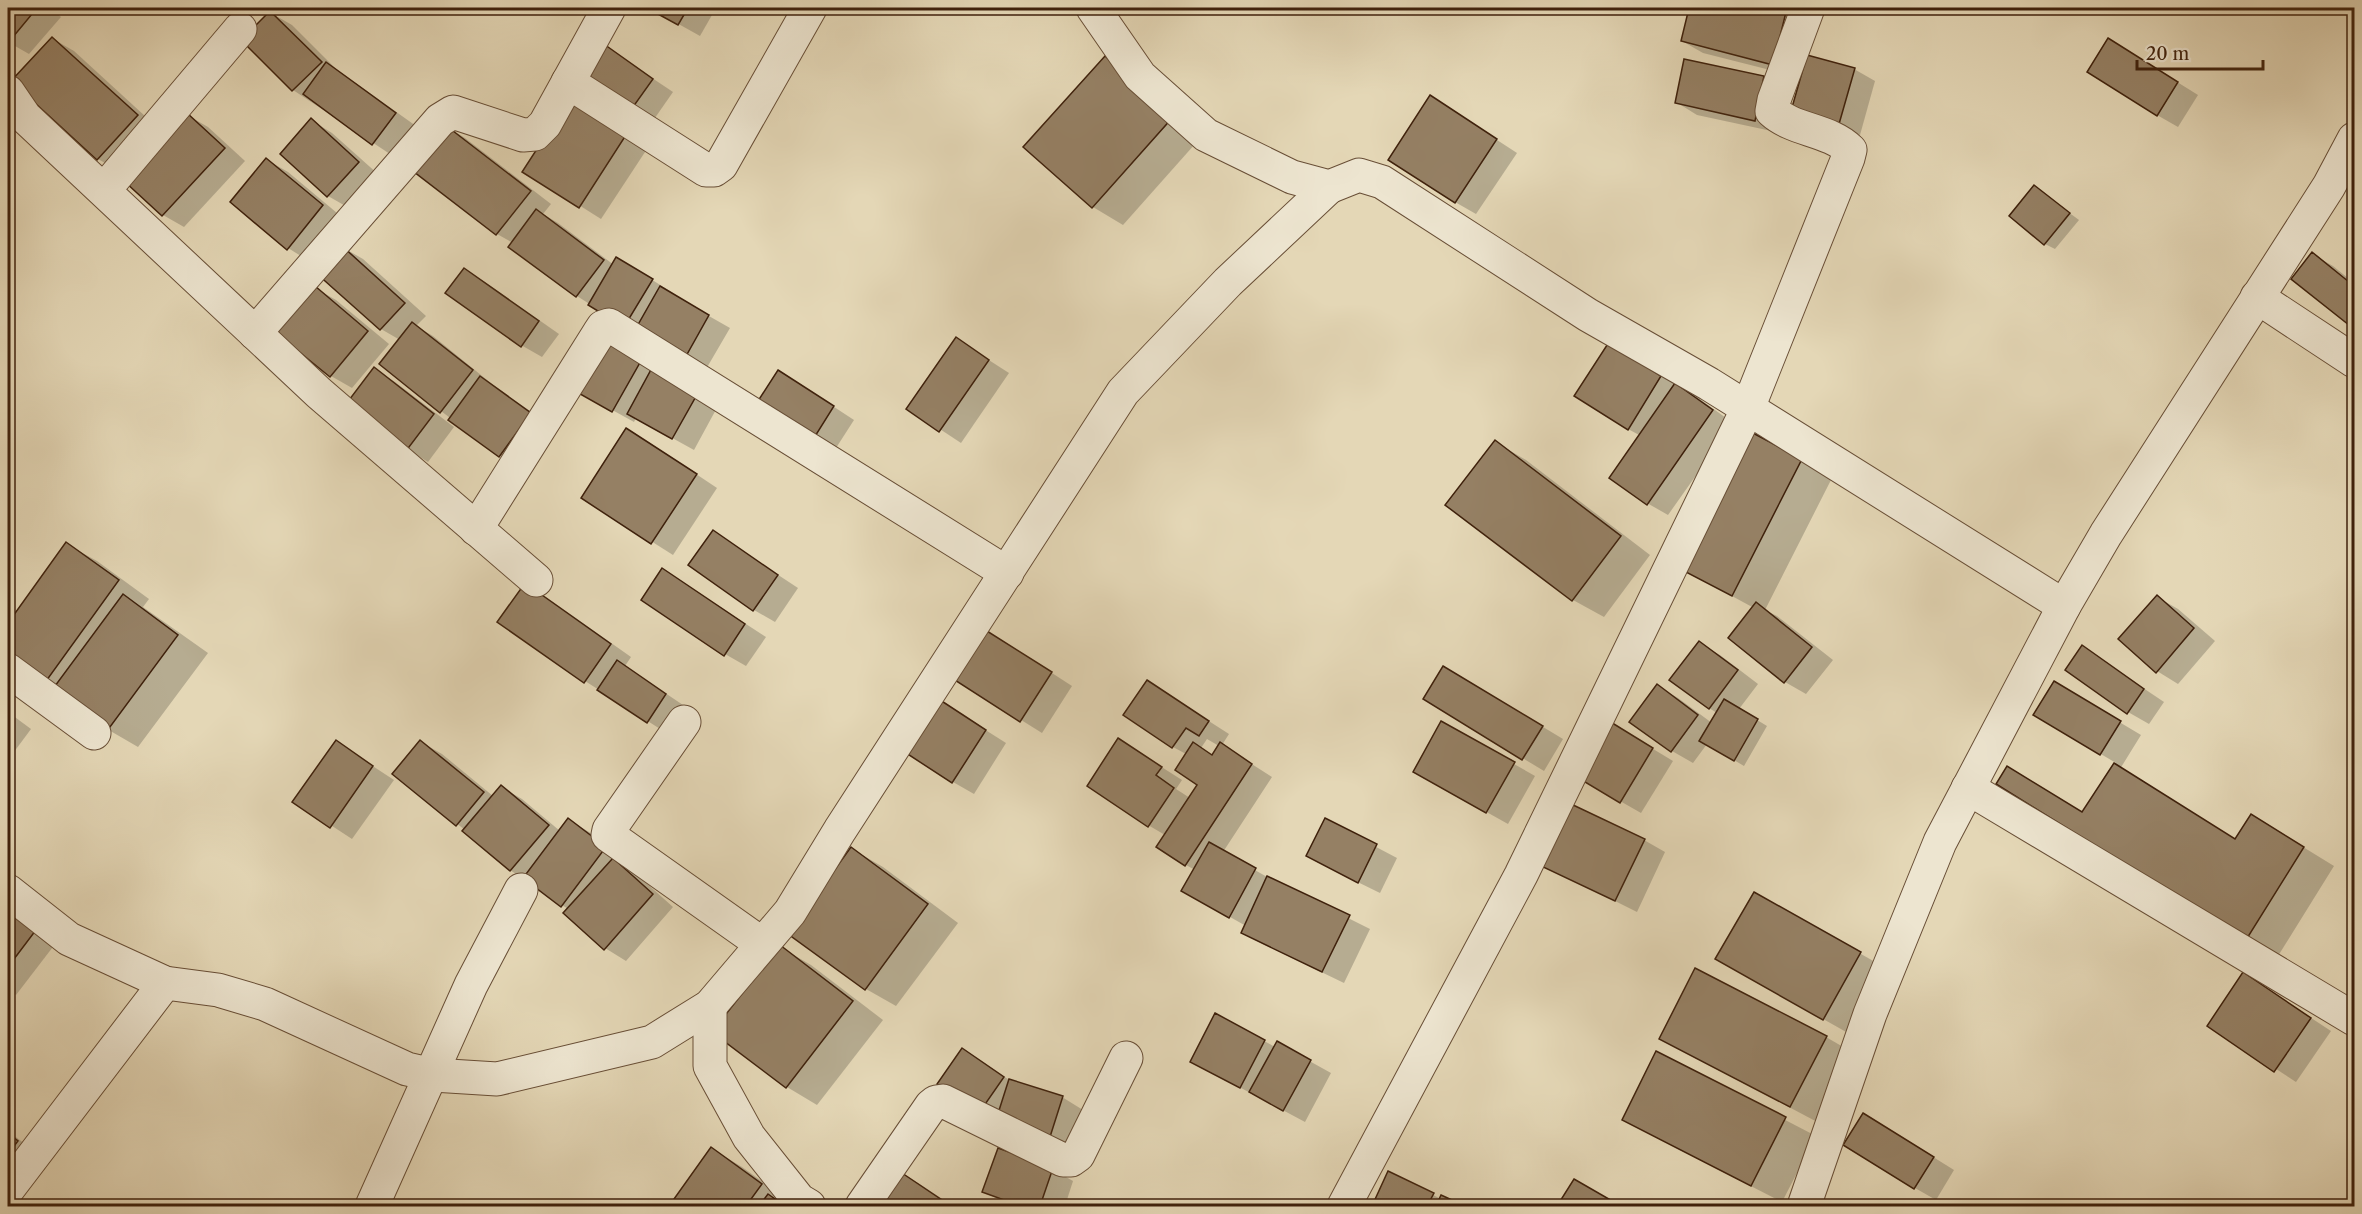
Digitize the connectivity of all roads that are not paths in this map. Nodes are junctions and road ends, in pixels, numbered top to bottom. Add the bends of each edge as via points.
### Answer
1 (609, 8) edge
2 (810, 8) edge
3 (1093, 8) edge
4 (1808, 8) edge
5 (240, 28) dead end
6 (568, 82) junction
7 (13, 113) edge
8 (2355, 139) edge
9 (1329, 187) junction
10 (104, 190) junction
11 (2257, 297) junction
12 (255, 333) junction
13 (2355, 361) edge
14 (1748, 408) junction
15 (476, 529) junction
16 (1007, 573) junction
17 (536, 580) dead end
18 (2064, 606) junction
19 (8, 670) edge
20 (684, 722) dead end
21 (94, 733) dead end
22 (1968, 788) junction
23 (521, 890) dead end
24 (8, 891) edge
25 (762, 944) junction
26 (165, 982) junction
27 (710, 1006) junction
28 (2355, 1019) edge
29 (1126, 1058) dead end
30 (433, 1075) junction
31 (8, 1189) edge
32 (372, 1206) edge
33 (809, 1206) edge
34 (861, 1206) edge
35 (1344, 1206) edge
36 (1804, 1206) edge

1 - 6 street
2 - 6 street via 721,165 714,170 706,170
3 - 9 street via 1140,76 1206,135 1292,177
4 - 14 street via 1772,111 1781,119 1842,141 1850,150
5 - 10 street
6 - 12 street via 545,124 535,134 523,135 453,112 440,120
7 - 10 street
8 - 11 street
9 - 14 street via 1359,175 1382,182 1588,315
9 - 16 street via 1228,282 1123,392
10 - 12 street
11 - 13 street
11 - 18 street
12 - 15 street
14 - 18 street
14 - 35 street via 1521,875
15 - 16 street via 598,333 609,325
15 - 17 street
16 - 25 street via 790,912
18 - 22 street
19 - 21 street
20 - 25 street via 608,835
22 - 28 street
22 - 36 street via 1940,842 1870,1014
23 - 30 street via 471,985
24 - 26 street via 69,939
25 - 27 street
26 - 30 street via 218,990 265,1005 407,1069
26 - 31 street
27 - 30 street via 652,1042 567,1064 497,1079
27 - 33 street via 710,1066 749,1137 799,1200
29 - 34 street via 1078,1155 1071,1160 1063,1160 943,1101 936,1102
30 - 32 street

